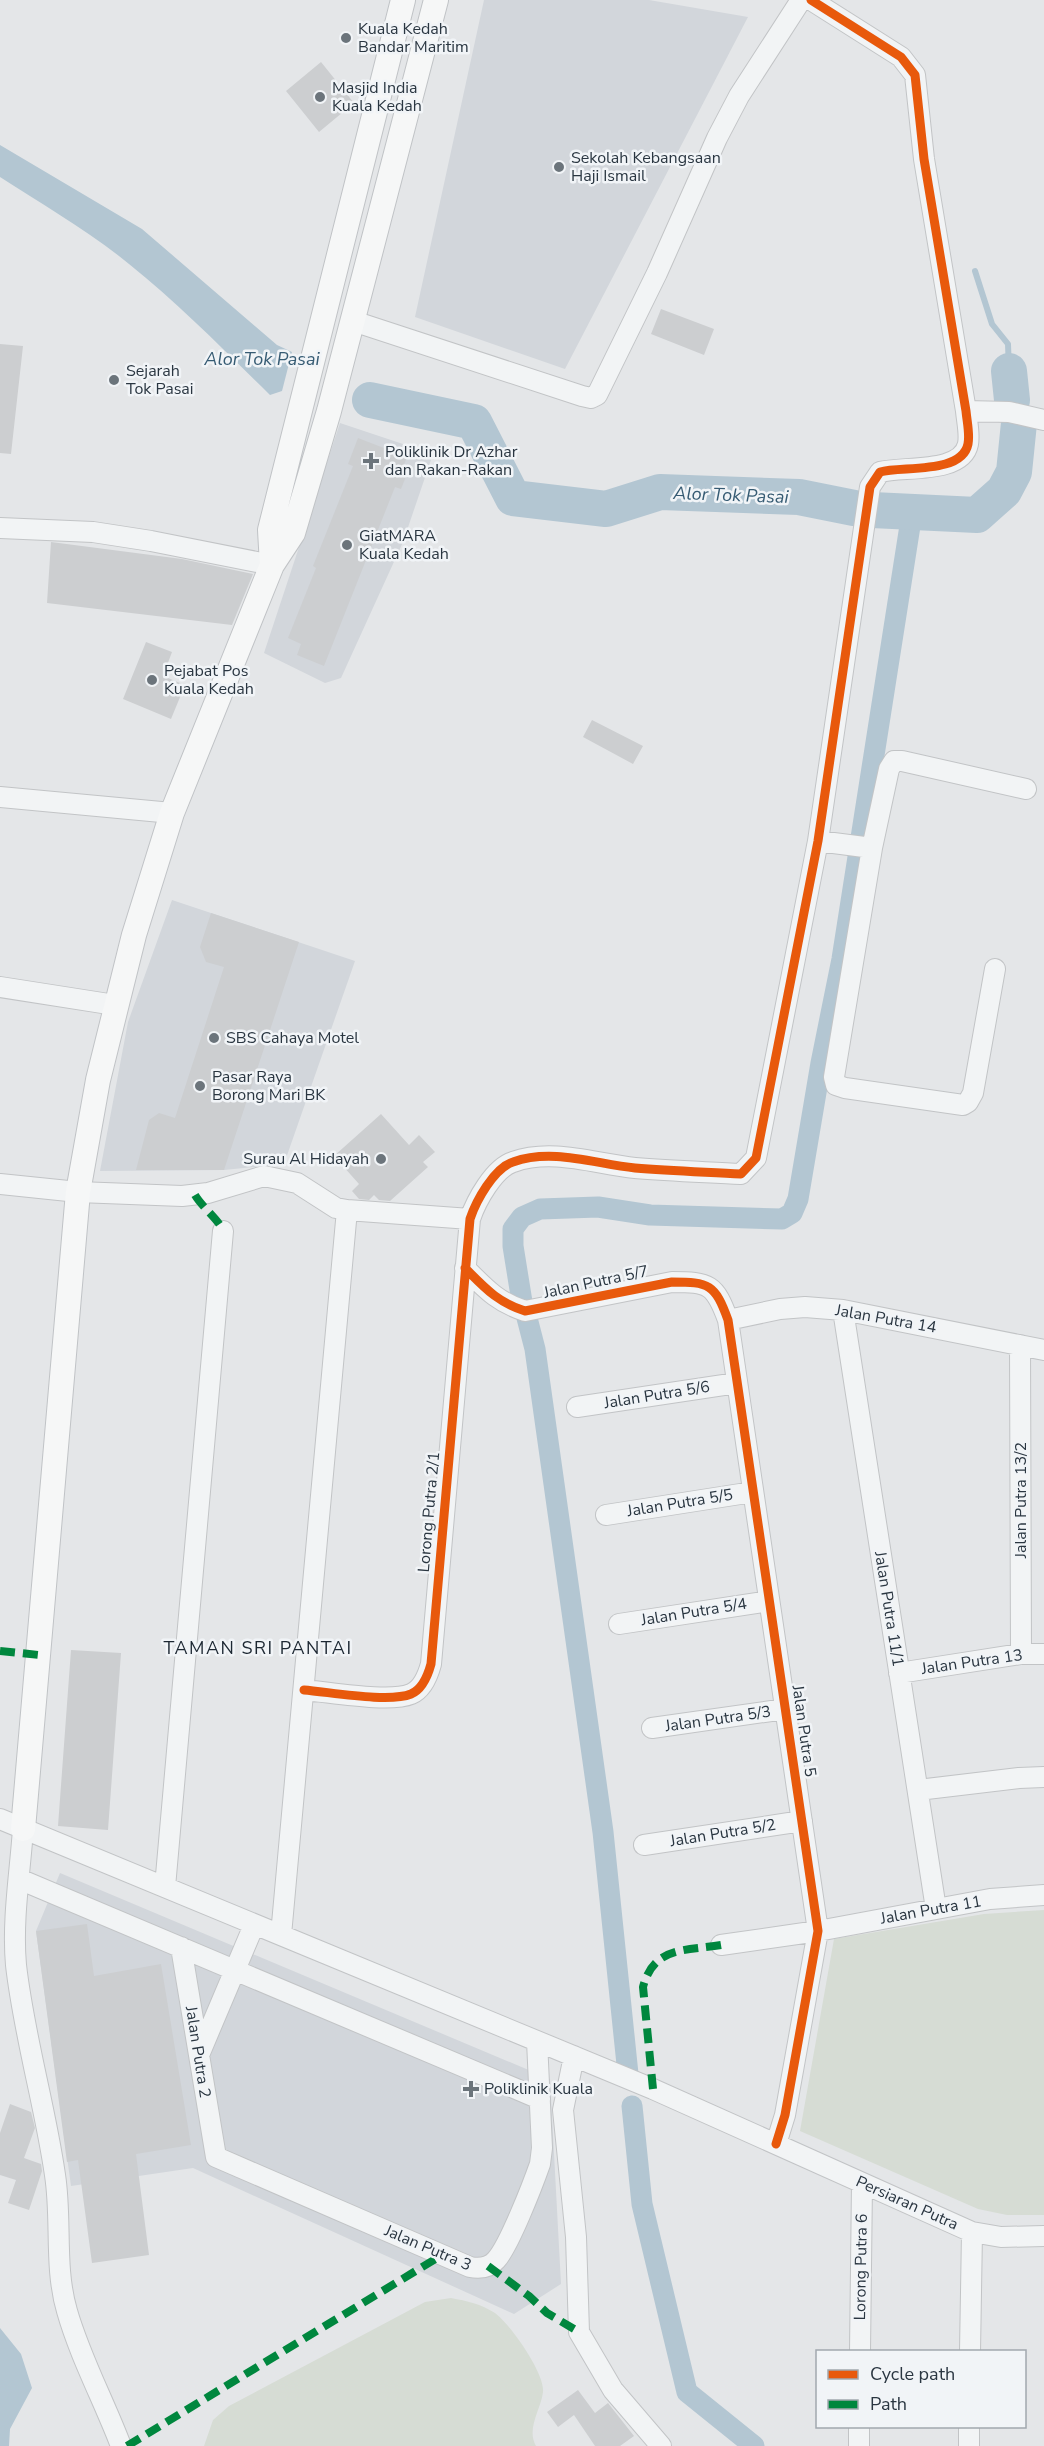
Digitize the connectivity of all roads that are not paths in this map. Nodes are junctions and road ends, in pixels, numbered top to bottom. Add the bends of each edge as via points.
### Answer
1 (382, 0) edge
2 (403, 0) edge
3 (436, 0) edge
4 (801, 0) edge
5 (811, 0) edge
6 (393, 38) junction
7 (353, 321) junction
8 (966, 411) junction
9 (1044, 420) edge
10 (0, 528) edge
11 (272, 565) junction
12 (1026, 789) dead end
13 (0, 796) edge
14 (172, 813) junction
15 (818, 841) junction
16 (863, 847) junction
17 (995, 969) dead end
18 (0, 987) edge
19 (115, 1005) junction
20 (0, 1184) edge
21 (78, 1192) junction
22 (347, 1210) junction
23 (470, 1219) junction
24 (223, 1231) dead end
25 (465, 1268) junction
26 (843, 1310) junction
27 (728, 1320) junction
28 (1020, 1345) junction
29 (1044, 1350) edge
30 (737, 1383) junction
31 (578, 1407) dead end
32 (753, 1492) junction
33 (606, 1515) dead end
34 (769, 1601) junction
35 (619, 1624) dead end
36 (1021, 1654) junction
37 (1044, 1654) edge
38 (899, 1672) junction
39 (304, 1690) junction
40 (785, 1709) junction
41 (652, 1728) dead end
42 (1044, 1777) edge
43 (918, 1790) junction
44 (0, 1819) edge
45 (802, 1821) junction
46 (23, 1829) junction
47 (644, 1845) dead end
48 (19, 1879) junction
49 (165, 1887) junction
50 (1044, 1895) edge
51 (936, 1909) junction
52 (254, 1925) junction
53 (818, 1930) junction
54 (281, 1935) junction
55 (720, 1945) dead end
56 (181, 1947) junction
57 (235, 1970) junction
58 (537, 2042) junction
59 (199, 2055) junction
60 (574, 2056) junction
61 (540, 2099) junction
62 (776, 2144) junction
63 (216, 2157) joint
64 (862, 2183) junction
65 (972, 2232) junction
66 (1044, 2236) edge
67 (860, 2350) edge
68 (970, 2350) edge
69 (859, 2428) edge
70 (969, 2428) edge
71 (121, 2446) edge
72 (661, 2446) edge
73 (859, 2446) edge
74 (969, 2446) edge

1 - 6 main road via 392,12
2 - 6 main road
3 - 7 main road
4 - 7 street via 739,96 717,138 597,394 591,398 582,396
5 - 8 street via 902,57 915,75 924,159
6 - 11 main road via 270,530
7 - 11 main road via 293,533
8 - 9 street via 1009,412
8 - 15 street via 968,443 959,458 944,465 880,472 872,482
10 - 11 street via 93,532
11 - 14 main road
12 - 16 street via 894,761
13 - 14 street
14 - 19 main road
15 - 16 street
15 - 23 street via 756,1158 750,1167 741,1174 633,1167 552,1155 526,1159 511,1162 501,1170 475,1203
16 - 17 street via 836,1085 963,1105 968,1102 973,1093
18 - 19 street
19 - 21 main road
20 - 21 street
21 - 22 street via 195,1195 264,1176 297,1183 336,1208
21 - 46 main road
22 - 23 street
22 - 39 street
23 - 25 street, Lorong Putra 2/1
24 - 49 street
25 - 27 street, Jalan Putra 5/7 via 497,1299 525,1311 672,1282 694,1282 708,1286 719,1296
25 - 39 street, Lorong Putra 2/1 via 428,1676 412,1694 388,1698
26 - 27 street, Jalan Putra 14 via 780,1309
26 - 28 street, Jalan Putra 14
26 - 38 street, Jalan Putra 11/1
27 - 30 street, Jalan Putra 5
28 - 29 street, Jalan Putra 14
28 - 36 street, Jalan Putra 13/2
30 - 31 street, Jalan Putra 5/6
30 - 32 street, Jalan Putra 5
32 - 33 street, Jalan Putra 5/5
32 - 34 street, Jalan Putra 5
34 - 35 street, Jalan Putra 5/4
34 - 40 street, Jalan Putra 5
36 - 37 street, Jalan Putra 13
36 - 38 street, Jalan Putra 13
38 - 43 street, Jalan Putra 11/1
39 - 54 street
40 - 41 street, Jalan Putra 5/3
40 - 45 street, Jalan Putra 5
42 - 43 street
43 - 51 street, Jalan Putra 11/1
44 - 46 street, Persiaran Putra
45 - 47 street, Jalan Putra 5/2
45 - 53 street, Jalan Putra 5
46 - 48 street
46 - 49 street, Persiaran Putra
48 - 56 street
48 - 71 street via 16,1963 56,2178 60,2278 67,2311
49 - 52 street, Persiaran Putra
50 - 51 street, Jalan Putra 11
51 - 53 street, Jalan Putra 11
52 - 54 street, Persiaran Putra
52 - 57 street
53 - 55 street, Jalan Putra 11
53 - 62 street, Jalan Putra 5
54 - 58 street, Persiaran Putra
56 - 57 street
56 - 59 street, Jalan Putra 2
57 - 59 street
57 - 61 street
58 - 60 street, Persiaran Putra
58 - 61 street, Jalan Putra 3
59 - 63 street, Jalan Putra 2
60 - 62 street, Persiaran Putra
60 - 72 street via 563,2110 576,2237 579,2332 613,2390
61 - 63 street, Jalan Putra 3 via 542,2148 536,2176 501,2252 488,2266 478,2269
62 - 64 street, Persiaran Putra
64 - 65 street, Persiaran Putra
64 - 67 street, Lorong Putra 6
65 - 66 street, Persiaran Putra via 1001,2237
65 - 68 street
69 - 73 street
70 - 74 street

